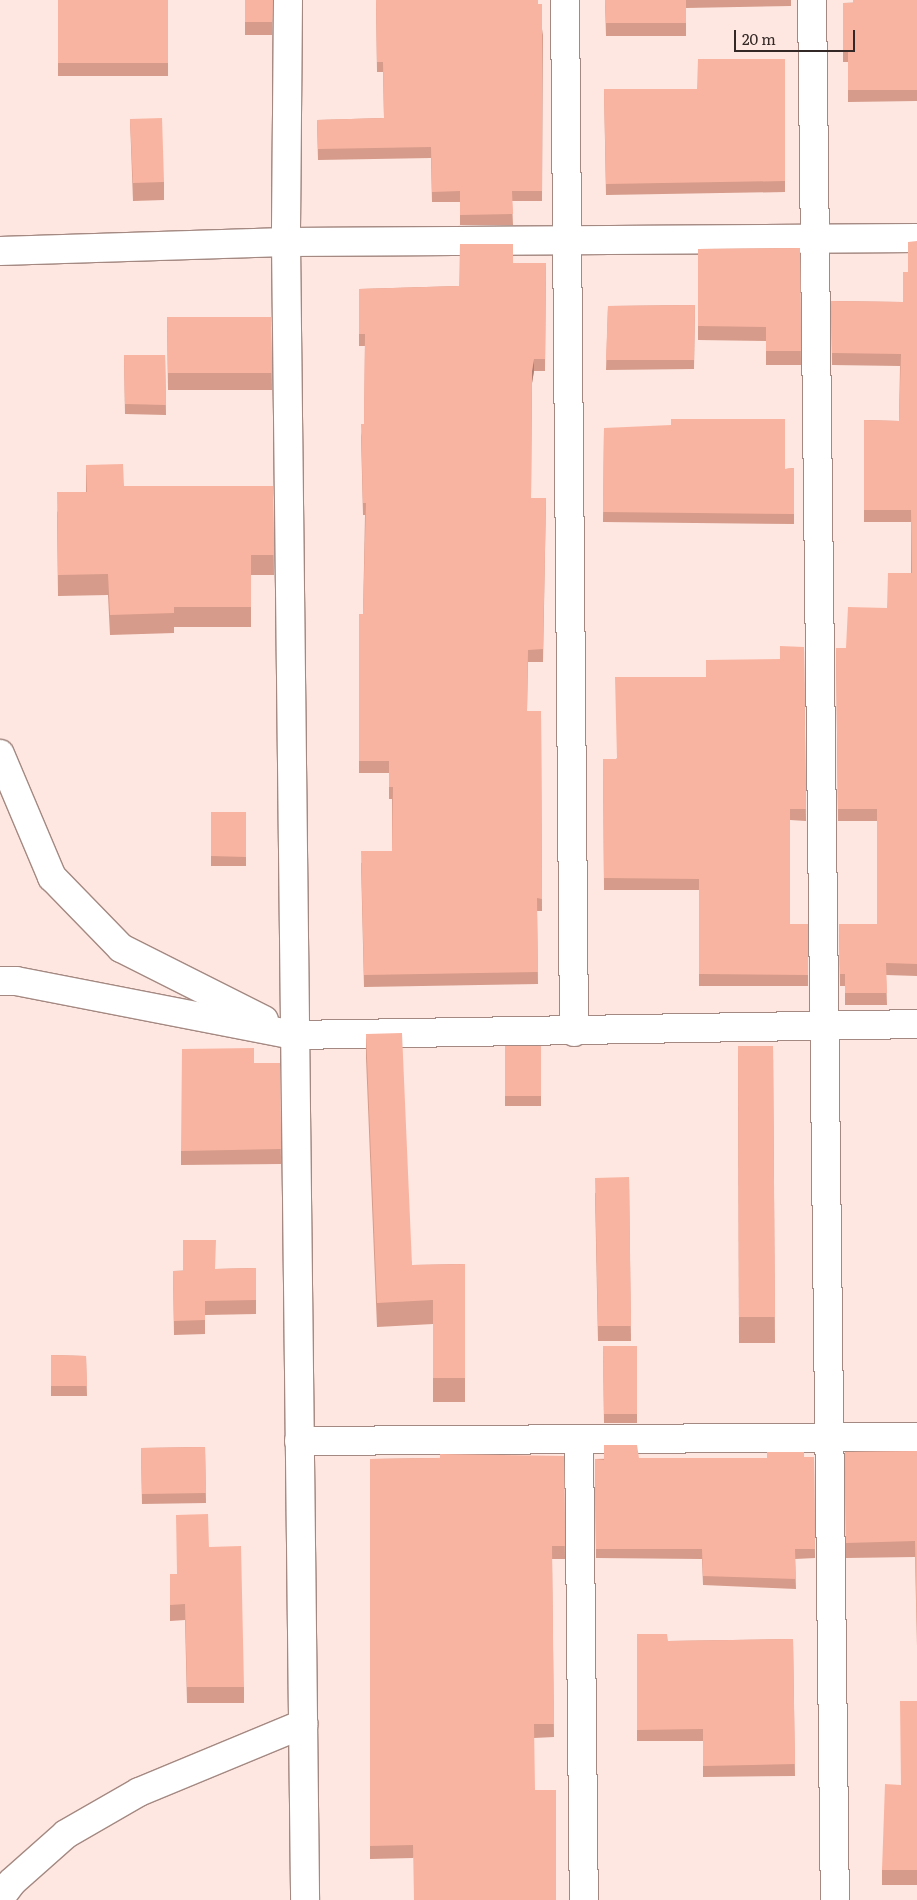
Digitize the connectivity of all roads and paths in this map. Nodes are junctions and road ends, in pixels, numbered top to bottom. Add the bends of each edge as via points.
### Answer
1 (288, 0) edge
2 (565, 0) edge
3 (812, 0) edge
4 (815, 238) junction
5 (917, 238) edge
6 (564, 240) junction
7 (286, 242) junction
8 (0, 252) edge
9 (0, 754) edge
10 (0, 981) edge
11 (917, 1024) edge
12 (824, 1028) junction
13 (574, 1032) junction
14 (295, 1035) junction
15 (829, 1437) junction
16 (917, 1437) edge
17 (579, 1439) junction
18 (299, 1441) junction
19 (303, 1724) junction
20 (0, 1898) edge
21 (305, 1900) edge
22 (584, 1900) edge
23 (835, 1900) edge

1 - 7 street
2 - 6 street
3 - 4 street
4 - 5 street
4 - 6 street
4 - 12 street
6 - 7 street
6 - 13 street
7 - 8 street
7 - 14 street
9 - 14 street via 52,877 121,948
10 - 14 street via 16,981
11 - 12 street
12 - 13 street
12 - 15 street
13 - 14 street
14 - 18 street
15 - 16 street
15 - 17 street
15 - 23 street
17 - 18 street
17 - 22 street
18 - 19 street
19 - 20 street via 138,1792 66,1834 12,1882
19 - 21 street

